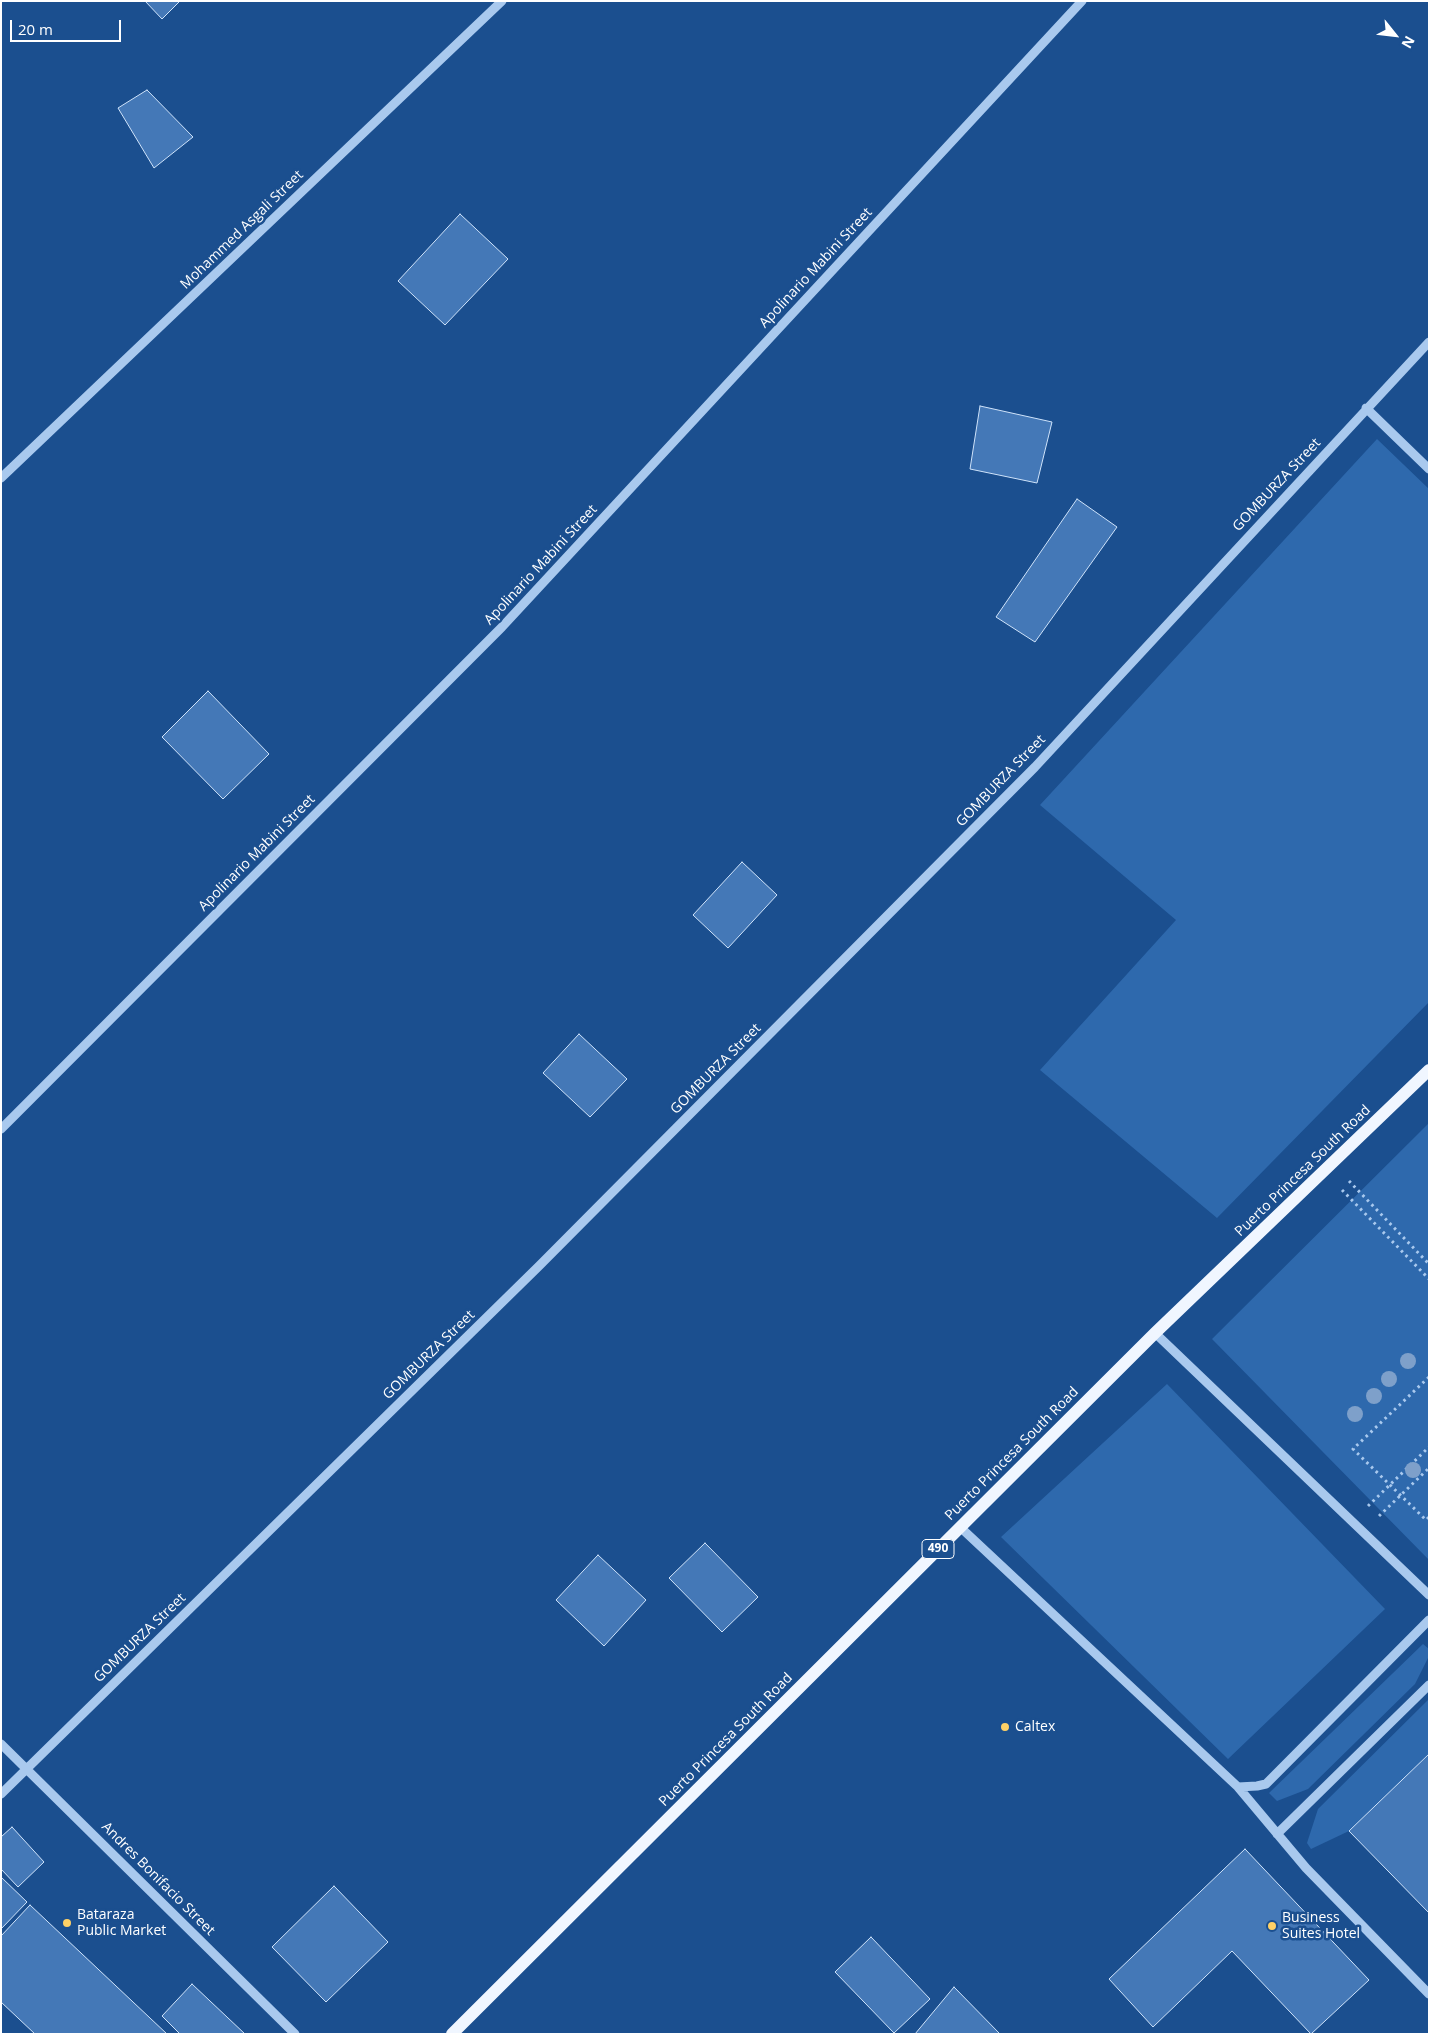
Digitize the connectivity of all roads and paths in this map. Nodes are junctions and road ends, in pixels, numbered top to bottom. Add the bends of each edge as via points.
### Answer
1 (502, 1) edge
2 (1082, 1) edge
3 (1429, 342) edge
4 (1366, 408) junction
5 (1429, 469) edge
6 (1, 478) edge
7 (1429, 1070) edge
8 (1, 1129) edge
9 (1329, 1168) junction
10 (1429, 1264) edge
11 (1429, 1279) edge
12 (1155, 1333) junction
13 (1429, 1376) edge
14 (1429, 1447) edge
15 (1429, 1468) edge
16 (1390, 1485) junction
17 (1400, 1495) junction
18 (1429, 1517) edge
19 (1352, 1522) junction
20 (960, 1527) junction
21 (1362, 1532) junction
22 (1429, 1596) edge
23 (1429, 1620) edge
24 (1429, 1685) edge
25 (1, 1744) edge
26 (26, 1768) junction
27 (1238, 1787) junction
28 (1, 1794) edge
29 (1277, 1834) junction
30 (1429, 1994) edge
31 (295, 2034) edge
32 (452, 2034) edge

1 - 6 street, Mohammed Asgali Street
2 - 8 street, Apolinario Mabini Street via 502,627
3 - 4 street, GOMBURZA Street
4 - 5 street
4 - 26 street, GOMBURZA Street via 1035,767 539,1266
7 - 9 main road, Puerto Princesa South Road / 490
9 - 10 path
9 - 11 path
9 - 12 main road, Puerto Princesa South Road / 490
12 - 19 street
12 - 20 main road, Puerto Princesa South Road / 490
13 - 16 path via 1353,1449
14 - 16 path
15 - 17 path
16 - 17 path
16 - 19 path
17 - 18 path via 1426,1520
17 - 21 path
19 - 21 street
20 - 27 street
20 - 32 main road, Puerto Princesa South Road / 490
21 - 22 street
23 - 27 street via 1266,1784
24 - 29 street
25 - 26 street, Andres Bonifacio Street
26 - 28 street, GOMBURZA Street
26 - 31 street, Andres Bonifacio Street
27 - 29 street
29 - 30 street

